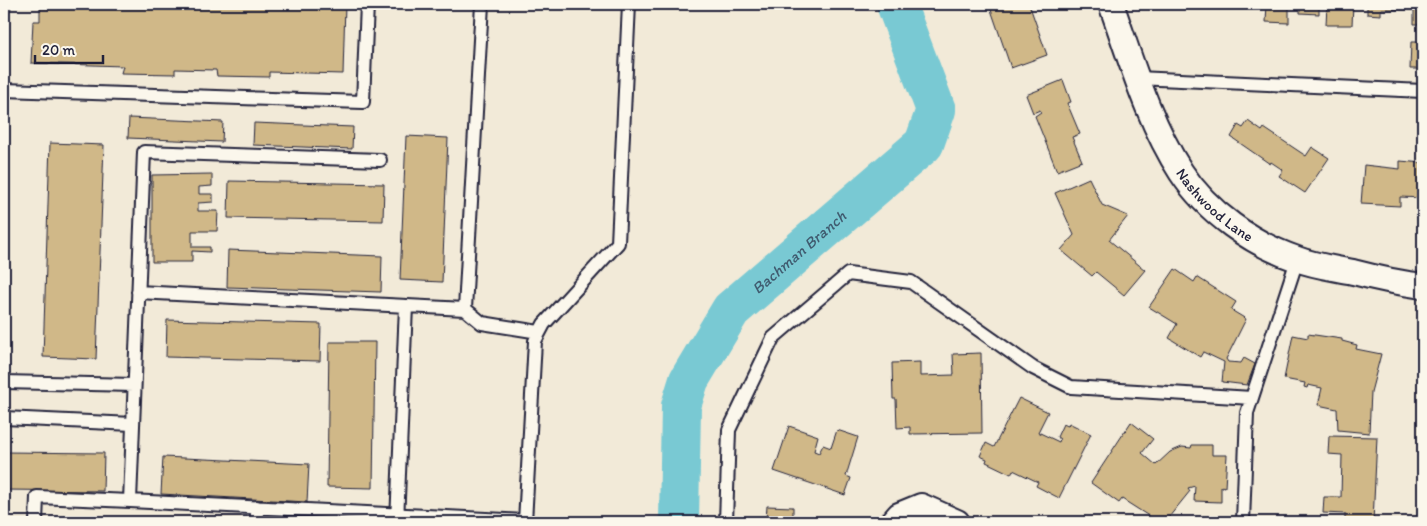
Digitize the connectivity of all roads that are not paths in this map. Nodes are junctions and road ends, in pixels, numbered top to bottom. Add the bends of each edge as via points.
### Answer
1 (367, 4) edge
2 (482, 4) edge
3 (629, 4) edge
4 (1111, 4) edge
5 (1137, 78) junction
6 (4, 90) edge
7 (1423, 91) edge
8 (380, 160) dead end
9 (1297, 260) junction
10 (1423, 286) edge
11 (138, 292) junction
12 (406, 306) junction
13 (465, 309) junction
14 (540, 332) junction
15 (4, 382) edge
16 (134, 385) junction
17 (1252, 398) junction
18 (4, 418) edge
19 (133, 424) junction
20 (130, 500) junction
21 (257, 507) junction
22 (398, 518) edge
23 (525, 521) edge
24 (36, 522) edge
25 (257, 522) edge
26 (726, 522) edge
27 (893, 522) edge
28 (957, 522) edge
29 (1243, 522) edge

1 - 6 lane via 363,102
2 - 13 lane
3 - 14 lane via 618,243
4 - 5 street, Nashwood Lane
5 - 7 lane
5 - 9 street, Nashwood Lane via 1181,172 1211,207 1249,237
8 - 11 lane via 144,152
9 - 10 street, Nashwood Lane
9 - 17 lane
11 - 12 lane
11 - 16 lane
12 - 13 lane
12 - 22 lane
13 - 14 lane via 482,323
14 - 23 lane via 535,341
15 - 16 lane
16 - 19 lane
17 - 26 lane via 1071,388 1033,368 911,282 848,274 773,338 729,430
17 - 29 lane via 1247,413
18 - 19 lane
19 - 20 lane
20 - 21 lane
20 - 24 lane via 37,497
21 - 22 lane
21 - 25 lane
22 - 23 lane
27 - 28 street via 898,516 920,506

